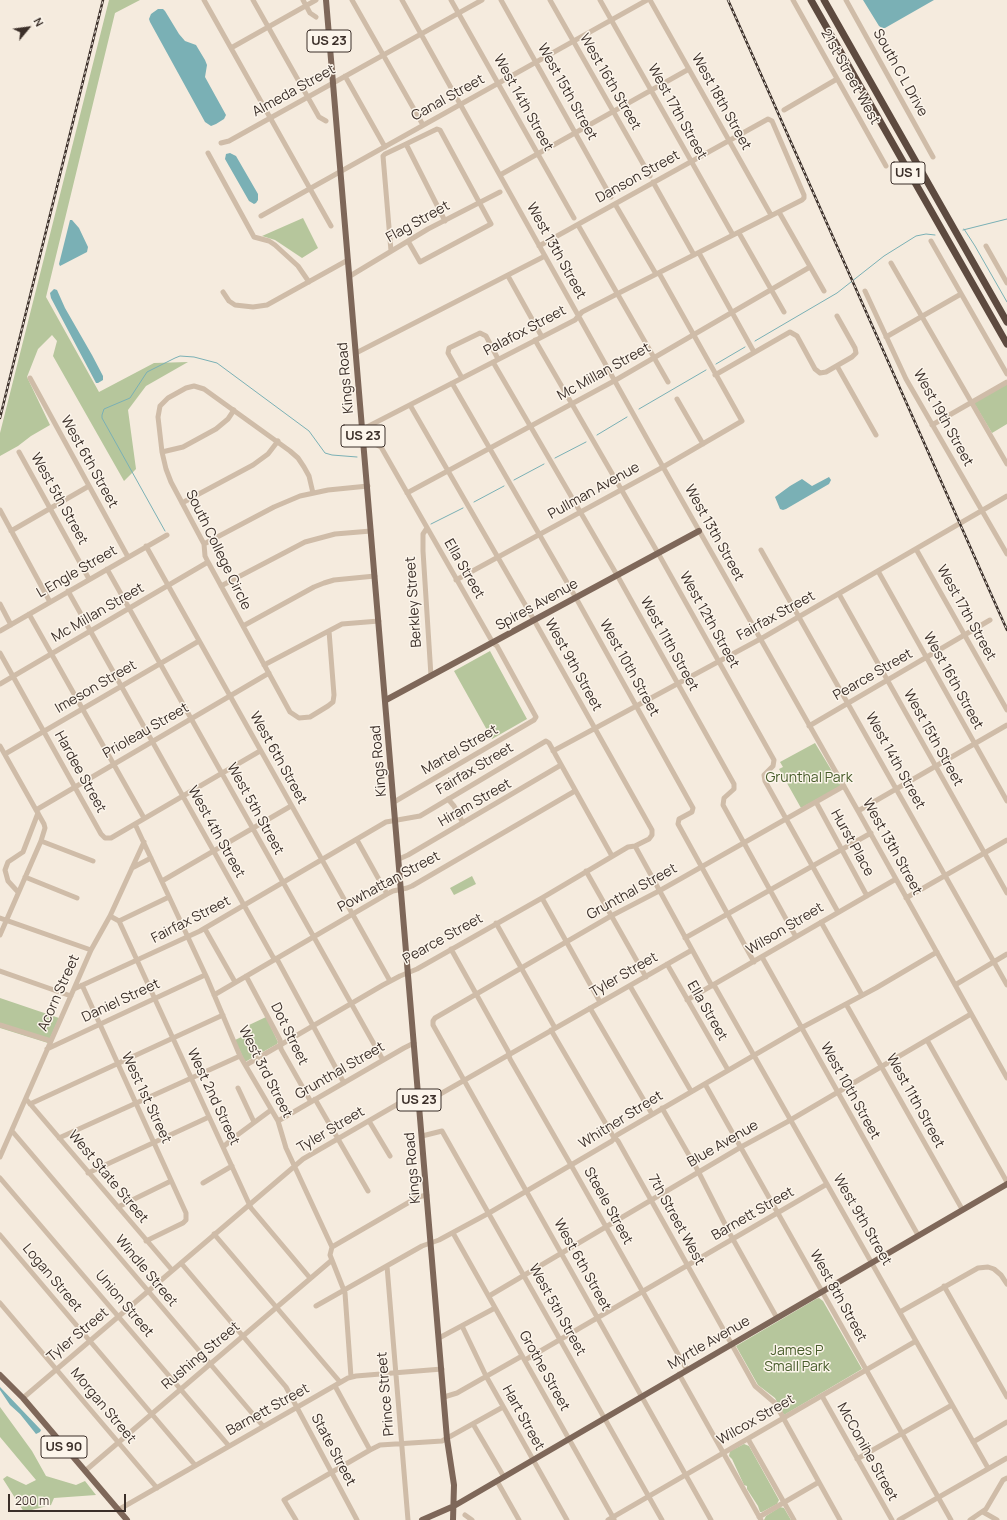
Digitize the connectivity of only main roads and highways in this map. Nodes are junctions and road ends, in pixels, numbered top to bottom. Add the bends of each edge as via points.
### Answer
1 (326, 0) edge
2 (811, 0) edge
3 (824, 0) edge
4 (1007, 322) edge
5 (1007, 344) edge
6 (699, 531) road end
7 (386, 700) junction
8 (1007, 1183) edge
9 (0, 1375) edge
10 (454, 1506) junction
11 (127, 1520) edge
12 (422, 1520) edge
13 (453, 1520) edge

1 - 7 main road, Kings Road / US 23
2 - 5 highway, US 1
3 - 4 highway, US 1
6 - 7 main road, Spires Avenue
7 - 10 main road, Kings Road / US 23
8 - 10 main road, Myrtle Avenue
9 - 11 main road, US 90 via 23,1398
10 - 12 main road, Myrtle Avenue
10 - 13 main road, Kings Road / US 23

